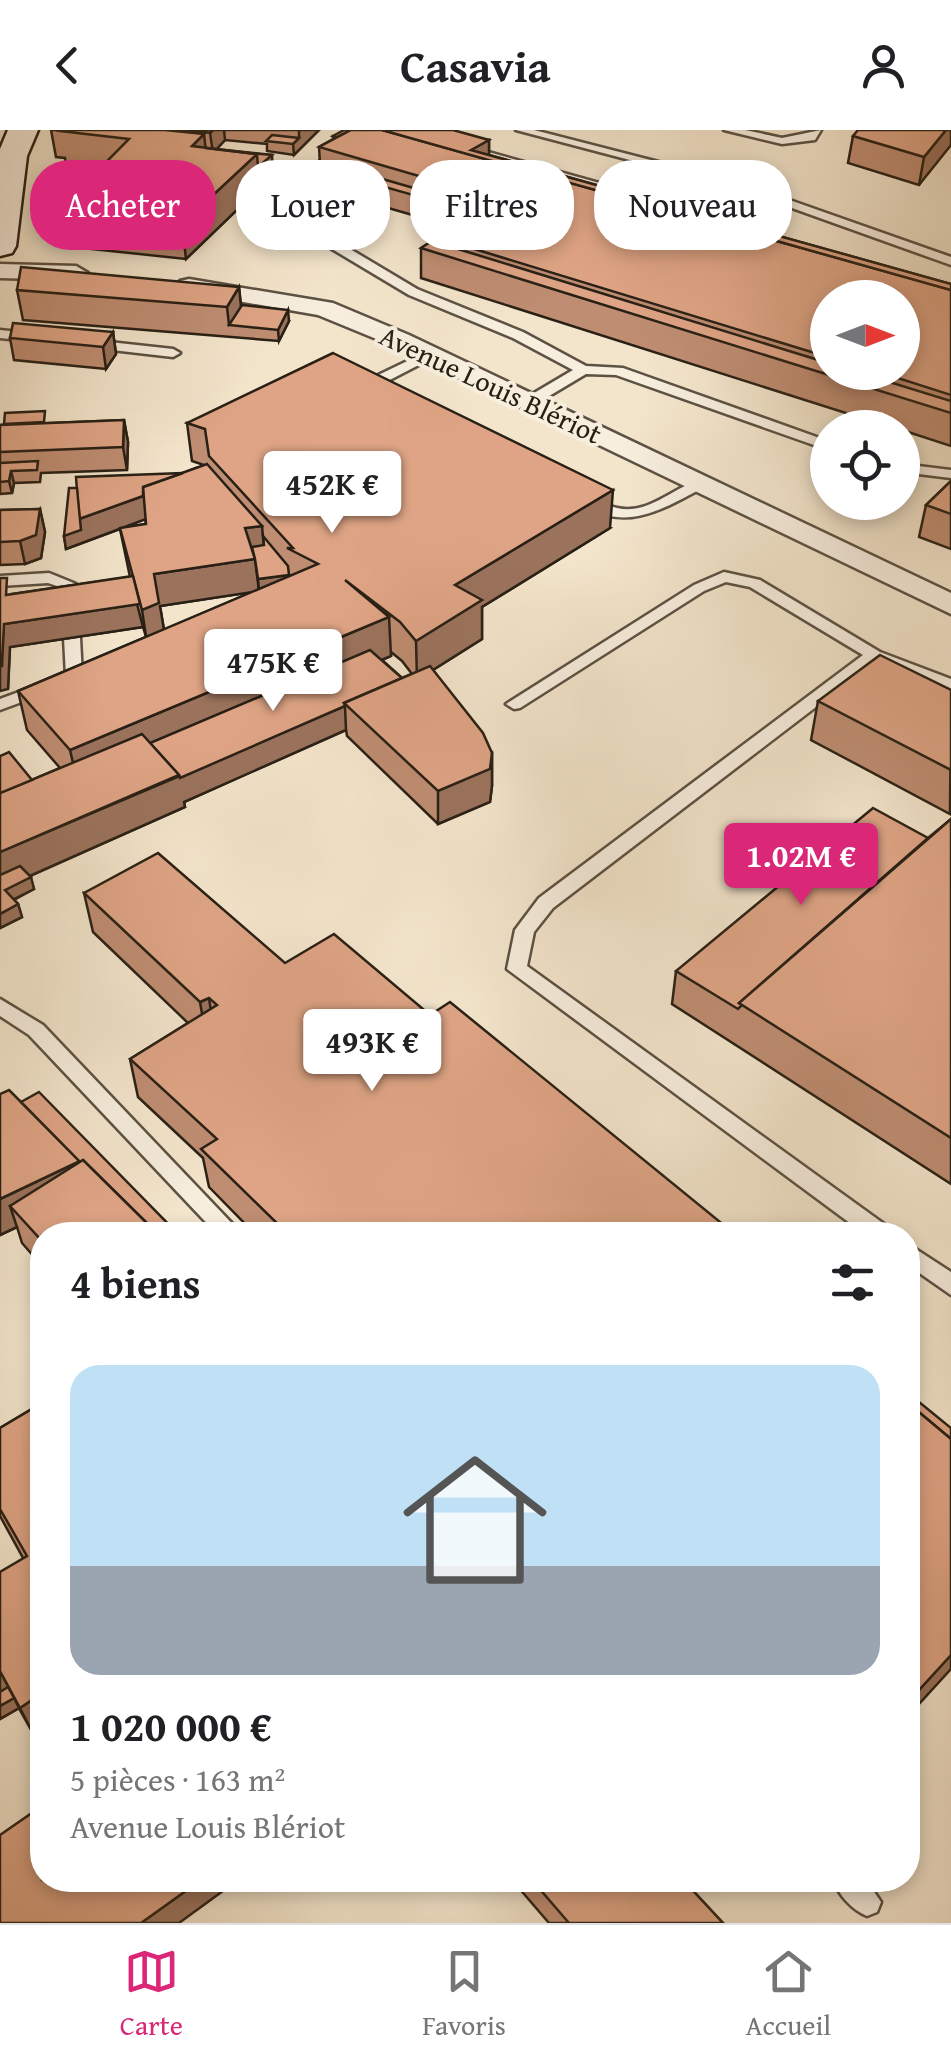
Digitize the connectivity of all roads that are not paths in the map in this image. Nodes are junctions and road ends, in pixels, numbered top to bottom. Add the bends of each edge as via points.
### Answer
1 (374, 130) edge
2 (521, 130) edge
3 (729, 130) edge
4 (816, 130) edge
5 (448, 144) edge
6 (12, 152) edge
7 (594, 185) edge
8 (0, 246) edge
9 (951, 260) edge
10 (0, 272) edge
11 (99, 276) edge
12 (168, 284) edge
13 (0, 334) edge
14 (58, 340) edge
15 (77, 342) edge
16 (173, 353) dead end
17 (431, 354) junction
18 (583, 370) junction
19 (530, 402) junction
20 (395, 404) edge
21 (810, 440) edge
22 (920, 470) edge
23 (951, 474) edge
24 (699, 484) junction
25 (564, 490) edge
26 (0, 581) edge
27 (951, 605) edge
28 (68, 610) edge
29 (72, 638) edge
30 (874, 656) junction
31 (91, 669) edge
32 (74, 676) junction
33 (951, 685) edge
34 (514, 704) dead end
35 (0, 705) edge
36 (0, 1006) edge
37 (220, 1222) edge
38 (864, 1222) edge
39 (920, 1262) edge
40 (951, 1285) edge
41 (858, 1892) edge
42 (868, 1902) dead end

1 - 18 lane via 350,139 300,185 302,215 321,237 412,292
2 - 9 lane via 740,186
3 - 4 lane via 782,141 811,138
5 - 7 lane
6 - 8 main road
10 - 11 street
12 - 17 street, Avenue Louis Blériot via 324,308
13 - 14 lane
15 - 16 lane
17 - 19 street, Avenue Louis Blériot
17 - 20 lane via 375,382 371,388
18 - 19 lane
18 - 21 lane via 618,371
19 - 24 street, Avenue Louis Blériot
22 - 23 lane
24 - 25 lane via 632,516 615,516
24 - 27 street, Avenue Louis Blériot
26 - 28 lane via 49,578 68,584
29 - 32 lane
30 - 33 lane
30 - 34 lane via 755,582 724,577
30 - 38 lane via 546,903 525,930 517,970
31 - 32 lane
32 - 35 lane
36 - 37 lane via 36,1030
39 - 40 lane
41 - 42 lane

